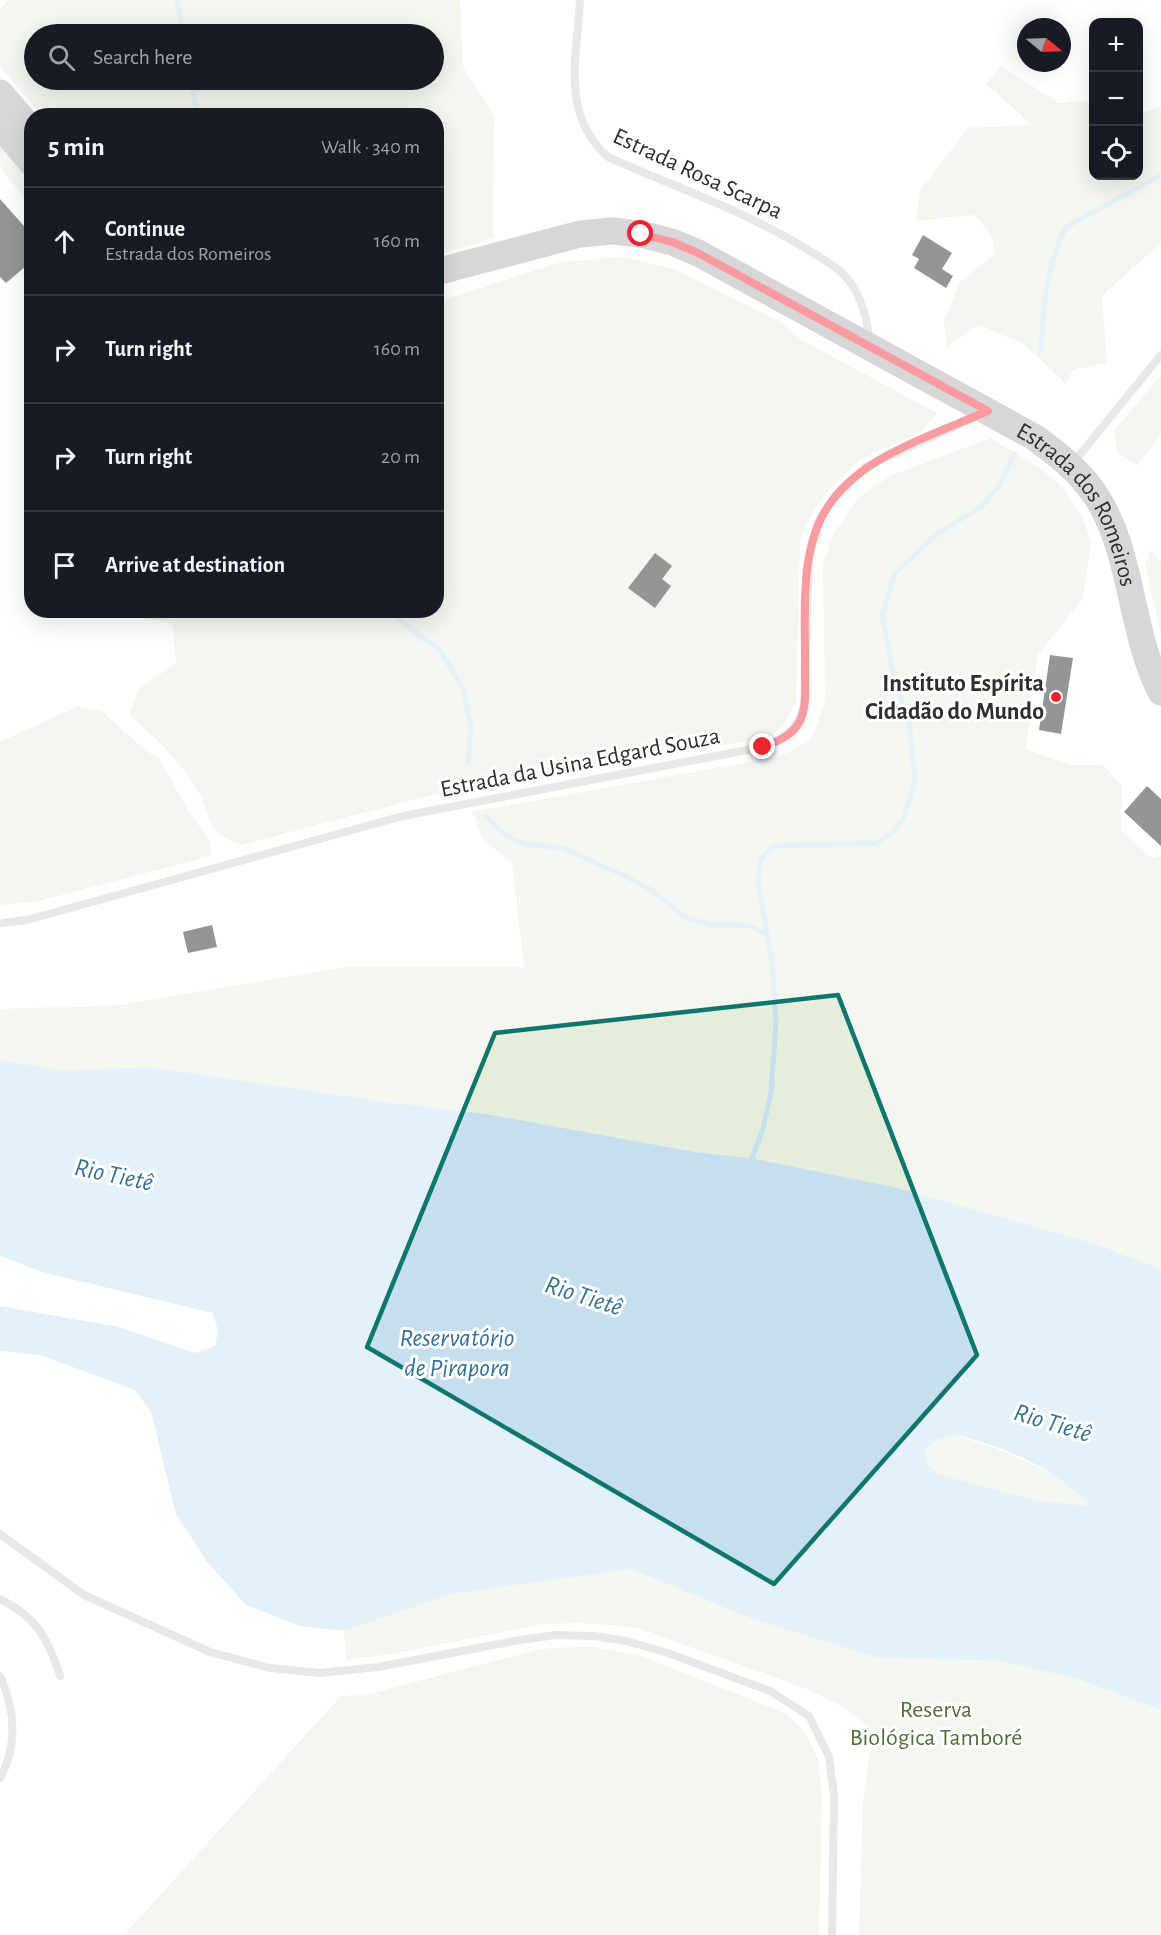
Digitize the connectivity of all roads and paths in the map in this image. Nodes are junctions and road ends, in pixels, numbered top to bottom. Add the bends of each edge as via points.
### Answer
1 (580, 0) edge
2 (0, 93) edge
3 (24, 121) edge
4 (0, 125) edge
5 (24, 154) edge
6 (526, 248) junction
7 (444, 270) edge
8 (444, 284) edge
9 (871, 348) junction
10 (1161, 355) edge
11 (988, 411) junction
12 (1071, 466) junction
13 (1161, 692) edge
14 (0, 923) edge
15 (0, 1534) edge
16 (0, 1599) edge
17 (0, 1676) edge
18 (60, 1676) dead end
19 (0, 1778) edge
20 (832, 1935) edge

1 - 9 lane, Estrada Rosa Scarpa via 574,97 584,130 594,144 608,157 728,207 830,264 845,276 861,303
2 - 3 main road
4 - 5 main road
6 - 7 main road, Estrada dos Romeiros
6 - 8 main road, Estrada dos Romeiros
6 - 9 main road, Estrada dos Romeiros via 580,234 612,231 672,242
9 - 11 main road, Estrada dos Romeiros
10 - 12 lane
11 - 12 main road, Estrada dos Romeiros via 1034,437
11 - 14 lane, Estrada da Usina Edgard Souza via 865,467 849,480 818,522 809,560 804,705 800,720 780,740 763,747 403,816 27,920
12 - 13 main road, Estrada dos Romeiros via 1094,493 1118,544 1146,657
15 - 20 lane via 84,1595 210,1652 270,1668 320,1673 556,1635 594,1636 668,1653 770,1691 809,1716 829,1757 834,1796
16 - 18 lane via 18,1608 39,1627
17 - 19 lane via 11,1711 13,1742

